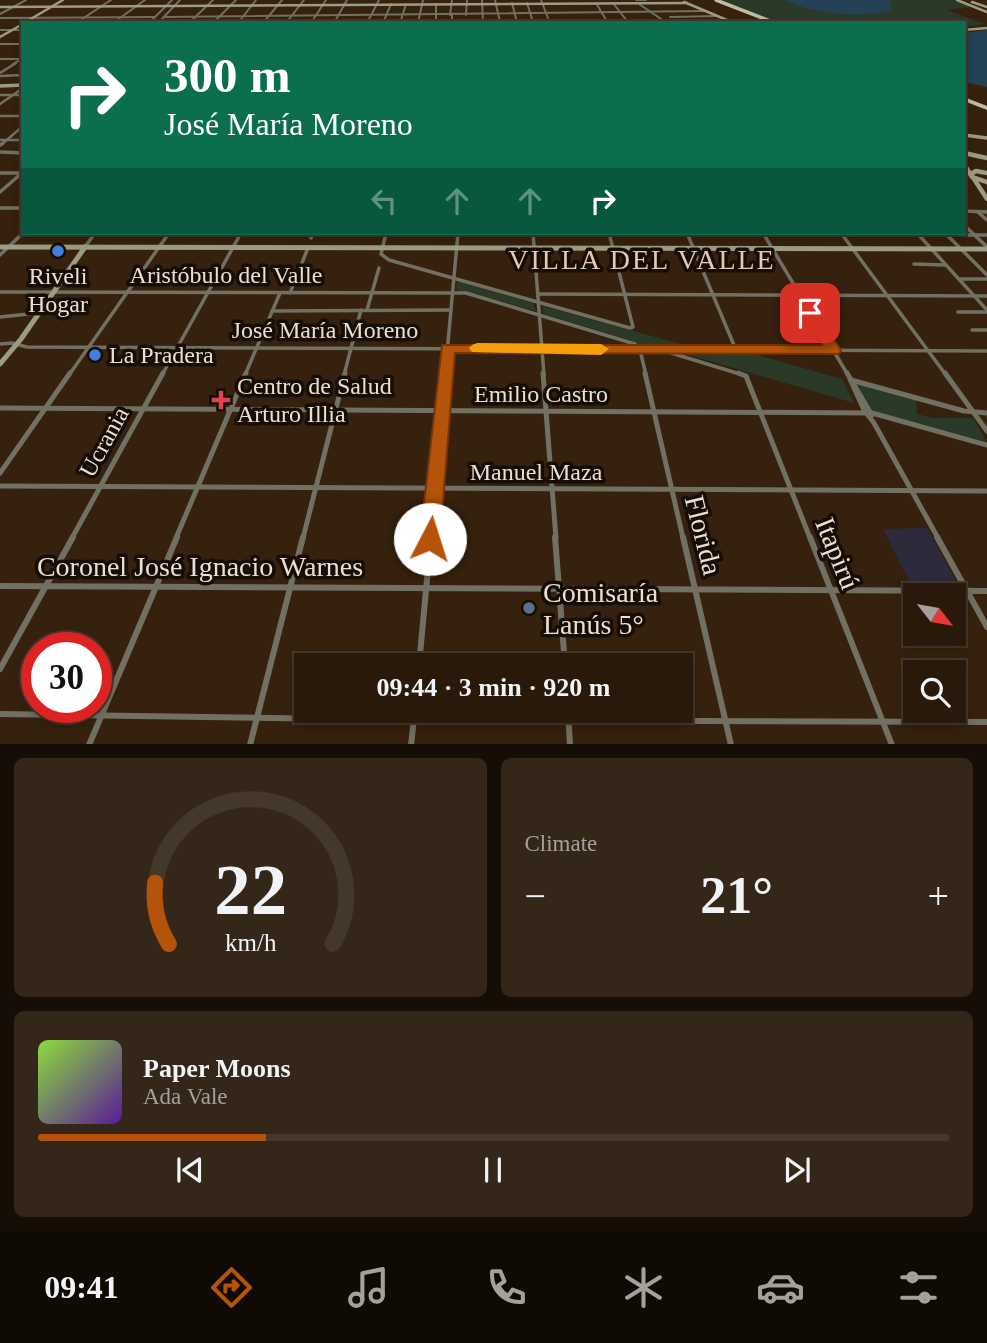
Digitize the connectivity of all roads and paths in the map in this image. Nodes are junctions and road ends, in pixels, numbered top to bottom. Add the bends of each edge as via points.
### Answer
1 (26, 0) edge
2 (63, 0) edge
3 (111, 0) edge
4 (145, 0) edge
5 (172, 0) edge
6 (180, 0) edge
7 (214, 0) edge
8 (236, 0) edge
9 (256, 0) edge
10 (282, 0) edge
11 (304, 0) edge
12 (326, 0) edge
13 (347, 0) edge
14 (379, 0) edge
15 (636, 0) edge
16 (646, 0) edge
17 (714, 0) edge
18 (957, 0) edge
19 (966, 0) edge
20 (541, 1) edge
21 (587, 1) edge
22 (677, 1) edge
23 (423, 2) edge
24 (452, 2) edge
25 (467, 2) edge
26 (481, 2) edge
27 (496, 2) edge
28 (510, 2) edge
29 (525, 2) edge
30 (558, 2) edge
31 (575, 2) edge
32 (599, 2) edge
33 (614, 2) edge
34 (631, 2) edge
35 (437, 3) edge
36 (376, 4) junction
37 (391, 4) junction
38 (406, 4) junction
39 (639, 4) junction
40 (653, 4) junction
41 (208, 5) junction
42 (230, 5) junction
43 (252, 5) junction
44 (278, 5) junction
45 (300, 5) junction
46 (323, 5) junction
47 (344, 5) junction
48 (101, 6) junction
49 (136, 6) junction
50 (166, 6) junction
51 (174, 6) junction
52 (667, 6) dead end
53 (0, 7) edge
54 (13, 7) junction
55 (52, 7) junction
56 (987, 7) edge
57 (705, 11) junction
58 (661, 12) junction
59 (672, 12) junction
60 (683, 12) junction
61 (987, 12) edge
62 (603, 13) junction
63 (649, 13) junction
64 (0, 14) edge
65 (530, 14) junction
66 (547, 14) junction
67 (581, 14) junction
68 (622, 14) junction
69 (386, 15) junction
70 (403, 15) junction
71 (419, 15) junction
72 (435, 15) junction
73 (451, 15) junction
74 (467, 15) junction
75 (482, 15) junction
76 (498, 15) junction
77 (514, 15) junction
78 (565, 15) junction
79 (653, 15) junction
80 (243, 16) junction
81 (269, 16) junction
82 (292, 16) junction
83 (315, 16) junction
84 (338, 16) junction
85 (370, 16) junction
86 (716, 16) junction
87 (121, 17) junction
88 (155, 17) junction
89 (164, 17) junction
90 (195, 17) junction
91 (219, 17) junction
92 (670, 17) junction
93 (0, 18) edge
94 (32, 18) junction
95 (84, 18) junction
96 (548, 18) dead end
97 (713, 20) joint
98 (727, 20) joint
99 (27, 21) edge
100 (79, 21) edge
101 (116, 21) edge
102 (151, 21) edge
103 (160, 21) edge
104 (190, 21) edge
105 (215, 21) edge
106 (239, 21) edge
107 (265, 21) edge
108 (288, 21) edge
109 (311, 21) edge
110 (335, 21) edge
111 (368, 21) edge
112 (384, 21) edge
113 (401, 21) edge
114 (418, 21) edge
115 (436, 21) edge
116 (452, 21) edge
117 (468, 21) edge
118 (483, 21) edge
119 (500, 21) edge
120 (517, 21) edge
121 (532, 21) edge
122 (583, 21) edge
123 (607, 21) edge
124 (627, 21) edge
125 (663, 21) edge
126 (678, 21) edge
127 (696, 21) edge
128 (764, 21) edge
129 (770, 21) edge
130 (21, 24) edge
131 (987, 27) edge
132 (966, 29) edge
133 (0, 30) edge
134 (11, 30) junction
135 (21, 30) edge
136 (0, 37) edge
137 (0, 44) edge
138 (21, 44) edge
139 (21, 58) edge
140 (0, 59) edge
141 (21, 59) edge
142 (0, 74) edge
143 (21, 75) edge
144 (0, 86) edge
145 (21, 87) edge
146 (21, 89) edge
147 (0, 95) edge
148 (13, 95) junction
149 (21, 95) edge
150 (966, 99) edge
151 (0, 104) edge
152 (987, 107) edge
153 (0, 116) edge
154 (21, 116) edge
155 (21, 128) edge
156 (966, 136) edge
157 (987, 139) edge
158 (21, 140) edge
159 (2, 142) edge
160 (0, 152) edge
161 (21, 153) edge
162 (966, 153) edge
163 (987, 158) edge
164 (966, 165) edge
165 (987, 166) edge
166 (982, 172) edge
167 (0, 173) edge
168 (21, 173) edge
169 (21, 174) edge
170 (969, 176) edge
171 (987, 182) edge
172 (980, 189) junction
173 (0, 192) edge
174 (987, 199) edge
175 (966, 206) edge
176 (0, 208) edge
177 (21, 208) edge
178 (966, 211) edge
179 (971, 211) junction
180 (978, 211) junction
181 (987, 212) edge
182 (987, 220) edge
183 (966, 227) edge
184 (21, 235) edge
185 (94, 235) edge
186 (168, 235) edge
187 (240, 235) edge
188 (385, 235) edge
189 (458, 235) edge
190 (533, 235) edge
191 (610, 235) edge
192 (688, 235) edge
193 (764, 235) edge
194 (842, 235) edge
195 (919, 235) edge
196 (948, 235) edge
197 (966, 235) edge
198 (975, 235) junction
199 (987, 235) edge
200 (0, 247) edge
201 (8, 247) junction
202 (85, 247) junction
203 (159, 247) junction
204 (233, 247) junction
205 (308, 248) junction
206 (382, 248) junction
207 (456, 248) junction
208 (987, 248) edge
209 (534, 249) junction
210 (613, 249) junction
211 (694, 249) junction
212 (772, 249) junction
213 (853, 249) junction
214 (932, 249) junction
215 (962, 249) junction
216 (0, 255) edge
217 (914, 264) dead end
218 (946, 265) junction
219 (379, 268) dead end
220 (987, 277) edge
221 (453, 278) junction
222 (959, 279) junction
223 (0, 292) edge
224 (54, 292) junction
225 (128, 292) junction
226 (208, 292) junction
227 (280, 293) junction
228 (290, 293) junction
229 (372, 293) junction
230 (452, 293) junction
231 (538, 294) junction
232 (624, 295) junction
233 (712, 295) junction
234 (799, 295) junction
235 (887, 295) junction
236 (974, 296) junction
237 (987, 296) edge
238 (538, 303) junction
239 (364, 310) junction
240 (451, 310) junction
241 (272, 311) junction
242 (987, 311) edge
243 (958, 312) dead end
244 (39, 313) junction
245 (540, 315) junction
246 (0, 317) edge
247 (972, 330) dead end
248 (987, 331) edge
249 (0, 344) edge
250 (17, 345) junction
251 (89, 347) junction
252 (256, 347) junction
253 (178, 348) junction
254 (352, 348) junction
255 (447, 348) junction
256 (543, 349) junction
257 (640, 350) junction
258 (664, 350) junction
259 (736, 350) junction
260 (833, 351) junction
261 (928, 351) junction
262 (987, 351) edge
263 (0, 364) edge
264 (850, 379) junction
265 (0, 408) edge
266 (46, 408) junction
267 (144, 410) junction
268 (230, 411) junction
269 (335, 411) junction
270 (442, 411) junction
271 (548, 411) junction
272 (653, 412) junction
273 (759, 412) junction
274 (869, 413) junction
275 (974, 413) junction
276 (987, 413) edge
277 (987, 431) edge
278 (987, 445) edge
279 (0, 473) edge
280 (0, 486) edge
281 (100, 488) junction
282 (197, 488) junction
283 (315, 488) junction
284 (435, 489) junction
285 (553, 489) junction
286 (672, 491) junction
287 (790, 491) junction
288 (912, 491) junction
289 (987, 491) edge
290 (0, 586) edge
291 (46, 586) junction
292 (155, 587) junction
293 (291, 587) junction
294 (426, 588) junction
295 (561, 589) junction
296 (696, 589) junction
297 (830, 590) junction
298 (967, 591) junction
299 (987, 591) edge
300 (987, 627) edge
301 (420, 653) edge
302 (564, 653) edge
303 (0, 669) edge
304 (112, 690) edge
305 (0, 714) edge
306 (21, 714) edge
307 (112, 716) edge
308 (256, 718) junction
309 (294, 718) edge
310 (693, 720) edge
311 (725, 720) junction
312 (883, 721) junction
313 (987, 722) edge
314 (98, 723) edge
315 (414, 723) edge
316 (569, 723) edge
317 (89, 744) edge
318 (250, 744) edge
319 (411, 744) edge
320 (570, 744) edge
321 (730, 744) edge
322 (892, 744) edge

1 - 54 street
2 - 55 street
3 - 48 street
4 - 49 street
5 - 50 street
6 - 51 street
7 - 41 street
8 - 42 street
9 - 43 street
10 - 44 street
11 - 45 street
12 - 46 street
13 - 47 street
14 - 36 street
15 - 16 street
17 - 128 main road
17 - 129 main road
18 - 61 street
19 - 56 street
20 - 29 street
20 - 30 street
20 - 66 street
21 - 31 street
21 - 32 street
22 - 40 street
22 - 57 street
22 - 60 street
23 - 35 street
23 - 38 street
23 - 71 street
24 - 25 street
24 - 35 street
24 - 73 street
25 - 26 street
25 - 74 street
26 - 27 street
26 - 75 street
27 - 28 street
27 - 76 street
28 - 29 street
28 - 77 street
29 - 65 street
30 - 31 street
30 - 78 street
31 - 67 street
32 - 33 street
32 - 62 street
33 - 34 street
33 - 68 street
34 - 39 street
35 - 72 street
36 - 37 street
36 - 47 street
36 - 85 street
37 - 38 street
37 - 69 street
38 - 70 street
39 - 40 street
39 - 63 street
40 - 58 street
41 - 42 street
41 - 51 street
41 - 90 street
42 - 43 street
42 - 91 street
43 - 44 street
43 - 80 street
44 - 45 street
44 - 81 street
45 - 46 street
45 - 82 street
46 - 47 street
46 - 83 street
47 - 84 street
48 - 49 street
48 - 55 street
48 - 95 street
49 - 50 street
49 - 87 street
50 - 51 street
50 - 88 street
51 - 89 street
52 - 59 street
53 - 54 street
54 - 55 street
54 - 64 street
55 - 94 street
57 - 60 street
57 - 86 street
58 - 59 street
58 - 63 street
58 - 92 street
59 - 60 street
62 - 67 street
62 - 68 street
62 - 123 street
63 - 68 street
63 - 79 street
65 - 66 street
65 - 77 street
65 - 121 street
66 - 78 street
66 - 96 street
67 - 78 street
67 - 122 street
68 - 79 street
68 - 124 street
69 - 70 street
69 - 85 street
69 - 112 street
70 - 71 street
70 - 113 street
71 - 72 street
71 - 114 street
72 - 73 street
72 - 115 street
73 - 74 street
73 - 116 street
74 - 75 street
74 - 117 street
75 - 76 street
75 - 118 street
76 - 77 street
76 - 119 street
77 - 120 street
79 - 125 street
80 - 81 street
80 - 91 street
80 - 106 street
81 - 82 street
81 - 107 street
82 - 83 street
82 - 108 street
83 - 84 street
83 - 109 street
84 - 85 street
84 - 110 street
85 - 111 street
86 - 92 street
86 - 98 street
87 - 88 street
87 - 95 street
87 - 101 street
88 - 102 street
89 - 90 street
89 - 103 street
90 - 91 street
90 - 104 street
91 - 105 street
92 - 126 street
93 - 94 street
94 - 95 street
94 - 99 street
95 - 100 street
97 - 98 street
97 - 127 street
130 - 134 street
131 - 132 street
133 - 134 street
134 - 135 street
134 - 136 street
137 - 138 street
139 - 140 street
141 - 142 street
142 - 143 street
144 - 145 street
146 - 148 street
147 - 148 street
148 - 149 street
148 - 151 street
150 - 152 main road
153 - 154 street
155 - 159 street
156 - 157 street
158 - 159 street
160 - 161 street
162 - 163 street
164 - 166 street
165 - 166 street
166 - 170 street
167 - 168 street
169 - 173 street
170 - 171 street
170 - 172 street
171 - 172 street
172 - 174 street
175 - 179 street
176 - 177 street
178 - 179 street
179 - 180 street
180 - 181 street
180 - 182 street
183 - 198 street
184 - 201 street
185 - 202 street
186 - 203 street
187 - 204 street, Ucrania
188 - 206 street
189 - 207 street
190 - 209 street
191 - 210 street
192 - 211 street
193 - 212 street
194 - 213 street
195 - 214 street
196 - 215 street
197 - 198 street
198 - 199 street
198 - 208 street
200 - 201 street
201 - 202 street
201 - 216 street
202 - 203 street
202 - 224 street
203 - 204 street
203 - 225 street
204 - 205 street
204 - 226 street, Ucrania
205 - 206 street
205 - 228 street
206 - 207 street
206 - 221 street via 382,256
207 - 209 street
207 - 221 street
208 - 215 street
209 - 210 street
209 - 231 street
210 - 211 street
210 - 232 street
211 - 212 street
211 - 233 street
212 - 213 street
212 - 234 street
213 - 214 street
213 - 235 street
214 - 215 street
214 - 218 street
215 - 220 street
217 - 218 street
218 - 222 street
219 - 229 street
220 - 222 street
221 - 230 street
221 - 238 street
222 - 236 street
223 - 224 street, Aristóbulo del Valle
224 - 225 street, Aristóbulo del Valle
224 - 244 street
225 - 226 street, Aristóbulo del Valle
225 - 251 street
226 - 227 street, Aristóbulo del Valle
226 - 253 street, Ucrania
227 - 228 street, Aristóbulo del Valle
227 - 241 street
228 - 229 street, Aristóbulo del Valle
229 - 230 street, Aristóbulo del Valle
229 - 239 street
230 - 240 street
230 - 245 street, Aristóbulo del Valle
231 - 232 street
231 - 238 street
232 - 233 street
232 - 238 street via 630,328
233 - 234 street
233 - 259 street
234 - 235 street
234 - 260 street
235 - 236 street
235 - 261 street
236 - 237 street
236 - 242 street
238 - 245 street
239 - 240 street
239 - 241 street
239 - 254 street
240 - 255 street
241 - 252 street
242 - 243 street
244 - 246 street
244 - 250 street
245 - 256 street
245 - 257 street, Aristóbulo del Valle via 629,340
247 - 248 street
249 - 250 street, José María Moreno
250 - 251 street, José María Moreno
250 - 263 street
251 - 253 street, José María Moreno
251 - 266 street
252 - 253 street, José María Moreno
252 - 254 street, José María Moreno
252 - 268 street
253 - 267 street, Ucrania
254 - 255 street, José María Moreno
254 - 269 street
255 - 256 street, José María Moreno
255 - 270 street
256 - 257 street, José María Moreno
256 - 271 street
257 - 258 street, José María Moreno
257 - 272 street, Florida
258 - 259 street, José María Moreno
258 - 273 street, Itapirú via 746,376
259 - 260 street, José María Moreno
260 - 261 street, José María Moreno
260 - 264 street
261 - 262 street, José María Moreno
261 - 275 street
264 - 274 street
264 - 275 street
265 - 266 street, Emilio Castro
266 - 267 street, Emilio Castro
266 - 279 street
267 - 268 street, Emilio Castro
267 - 281 street, Ucrania
268 - 269 street, Emilio Castro
268 - 282 street
269 - 270 street, Emilio Castro
269 - 283 street
270 - 271 street, Emilio Castro
270 - 284 street
271 - 272 street, Emilio Castro
271 - 285 street
272 - 273 street, Emilio Castro
272 - 286 street, Florida
273 - 274 street, Emilio Castro
273 - 287 street, Itapirú
274 - 278 street, Emilio Castro
274 - 288 street
275 - 276 street
275 - 277 street
280 - 281 street, Manuel Maza
281 - 282 street, Manuel Maza
281 - 291 street, Ucrania
282 - 283 street, Manuel Maza
282 - 292 street
283 - 284 street, Manuel Maza
283 - 293 street
284 - 285 street, Manuel Maza
284 - 294 street
285 - 286 street, Manuel Maza
285 - 295 street
286 - 287 street, Manuel Maza
286 - 296 street, Florida
287 - 288 street, Manuel Maza
287 - 297 street, Itapirú
288 - 289 street, Manuel Maza
288 - 298 street
290 - 291 street, Coronel José Ignacio Warnes
291 - 292 street, Coronel José Ignacio Warnes
291 - 303 street, Ucrania
292 - 293 street, Coronel José Ignacio Warnes
292 - 304 street
293 - 294 street, Coronel José Ignacio Warnes
293 - 308 street
294 - 295 street, Coronel José Ignacio Warnes
294 - 301 street
295 - 296 street, Coronel José Ignacio Warnes
295 - 302 street
296 - 297 street, Coronel José Ignacio Warnes
296 - 311 street, Florida
297 - 298 street, Coronel José Ignacio Warnes
297 - 312 street, Itapirú
298 - 299 street, Coronel José Ignacio Warnes
298 - 300 street
305 - 306 street
307 - 308 street
308 - 309 street
308 - 318 street
310 - 311 street
311 - 312 street
311 - 321 street, Florida
312 - 313 street
312 - 322 street, Itapirú
314 - 317 street
315 - 319 street
316 - 320 street

